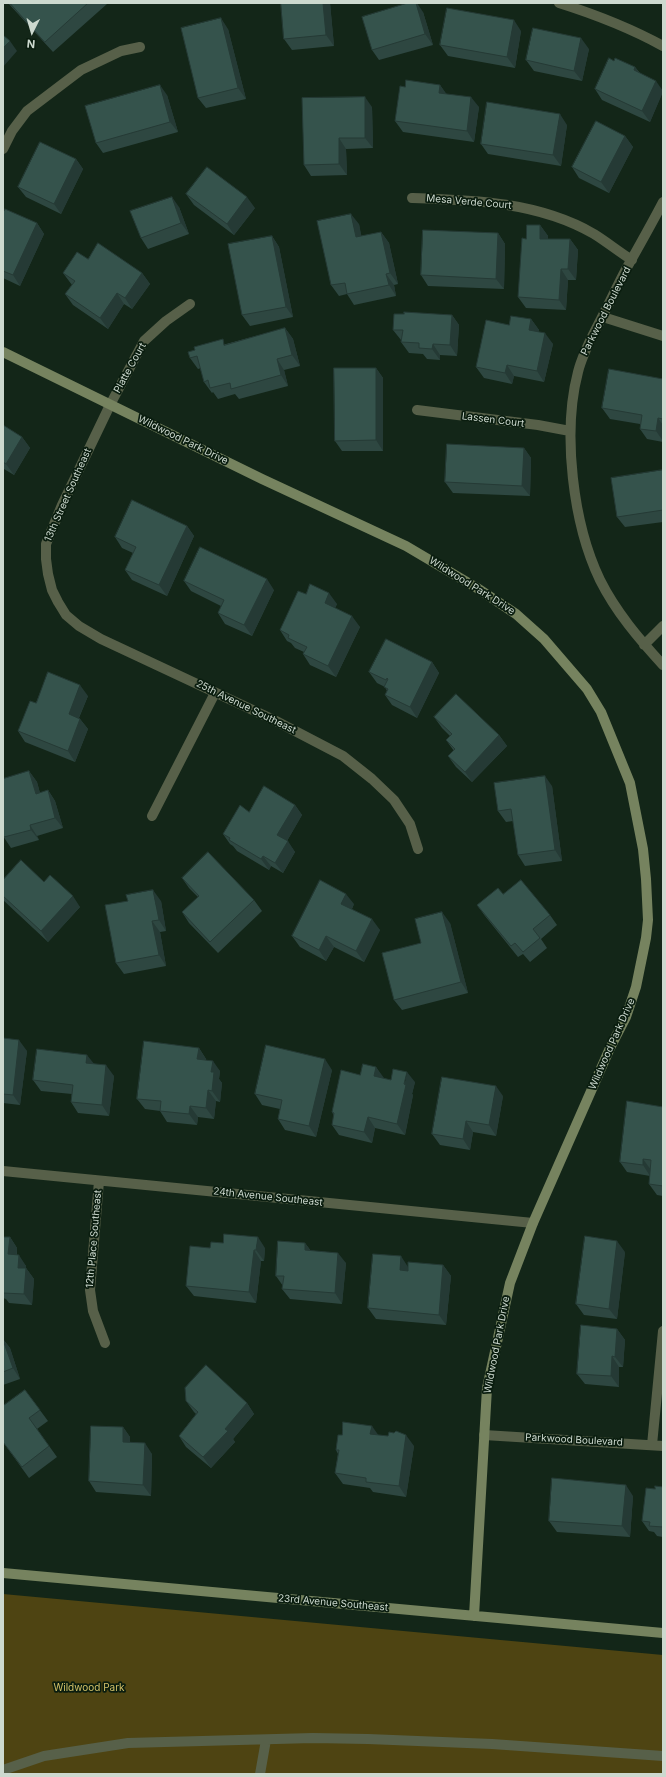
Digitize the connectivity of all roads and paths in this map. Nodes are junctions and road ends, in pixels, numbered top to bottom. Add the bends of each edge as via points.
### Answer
1 (559, 3) edge
2 (663, 46) edge
3 (140, 47) dead end
4 (3, 149) edge
5 (412, 198) dead end
6 (663, 202) edge
7 (632, 260) junction
8 (190, 304) dead end
9 (603, 317) junction
10 (663, 336) edge
11 (3, 352) edge
12 (110, 404) junction
13 (417, 410) dead end
14 (570, 431) junction
15 (52, 590) joint
16 (663, 626) edge
17 (644, 645) junction
18 (663, 665) edge
19 (215, 693) junction
20 (152, 816) dead end
21 (418, 849) dead end
22 (3, 1171) edge
23 (99, 1180) junction
24 (533, 1223) junction
25 (663, 1331) edge
26 (105, 1343) dead end
27 (484, 1435) junction
28 (652, 1445) junction
29 (663, 1446) edge
30 (3, 1573) edge
31 (474, 1616) junction
32 (663, 1633) edge
33 (266, 1740) junction
34 (663, 1756) edge
35 (3, 1770) edge
36 (260, 1774) edge

1 - 2 street via 648,37
3 - 4 street via 121,51 81,70 27,111
5 - 7 street, Mesa Verde Court via 507,204 546,214 593,234
6 - 7 street, Parkwood Boulevard
7 - 9 street, Parkwood Boulevard
8 - 12 street, Platte Court via 144,341
9 - 10 street
9 - 14 street, Parkwood Boulevard via 587,346 578,372
11 - 12 street, Wildwood Park Drive
12 - 15 street, 13th Street Southeast via 46,544
12 - 24 street, Wildwood Park Drive via 406,546 477,588 516,614 544,639 587,689 601,712 630,783 643,849 648,920 646,938 636,987 626,1017
13 - 14 street, Lassen Court
14 - 17 street, Parkwood Boulevard via 574,488 587,546 600,580 620,614
15 - 19 street, 25th Avenue Southeast via 66,615 79,626
16 - 17 street
17 - 18 street, Parkwood Boulevard
19 - 20 street
19 - 21 street, 25th Avenue Southeast via 343,756 394,800 410,824
22 - 23 street, 24th Avenue Southeast
23 - 24 street, 24th Avenue Southeast
23 - 26 street, 12th Place Southeast via 90,1290 93,1310
24 - 27 street, Wildwood Park Drive via 510,1283 500,1324 487,1388
25 - 28 street
27 - 28 street, Parkwood Boulevard
27 - 31 street, Wildwood Park Drive
28 - 29 street, Parkwood Boulevard
30 - 31 street, 23rd Avenue Southeast
31 - 32 street, 23rd Avenue Southeast
33 - 34 street via 376,1739
33 - 35 street via 128,1743 44,1756
33 - 36 street

